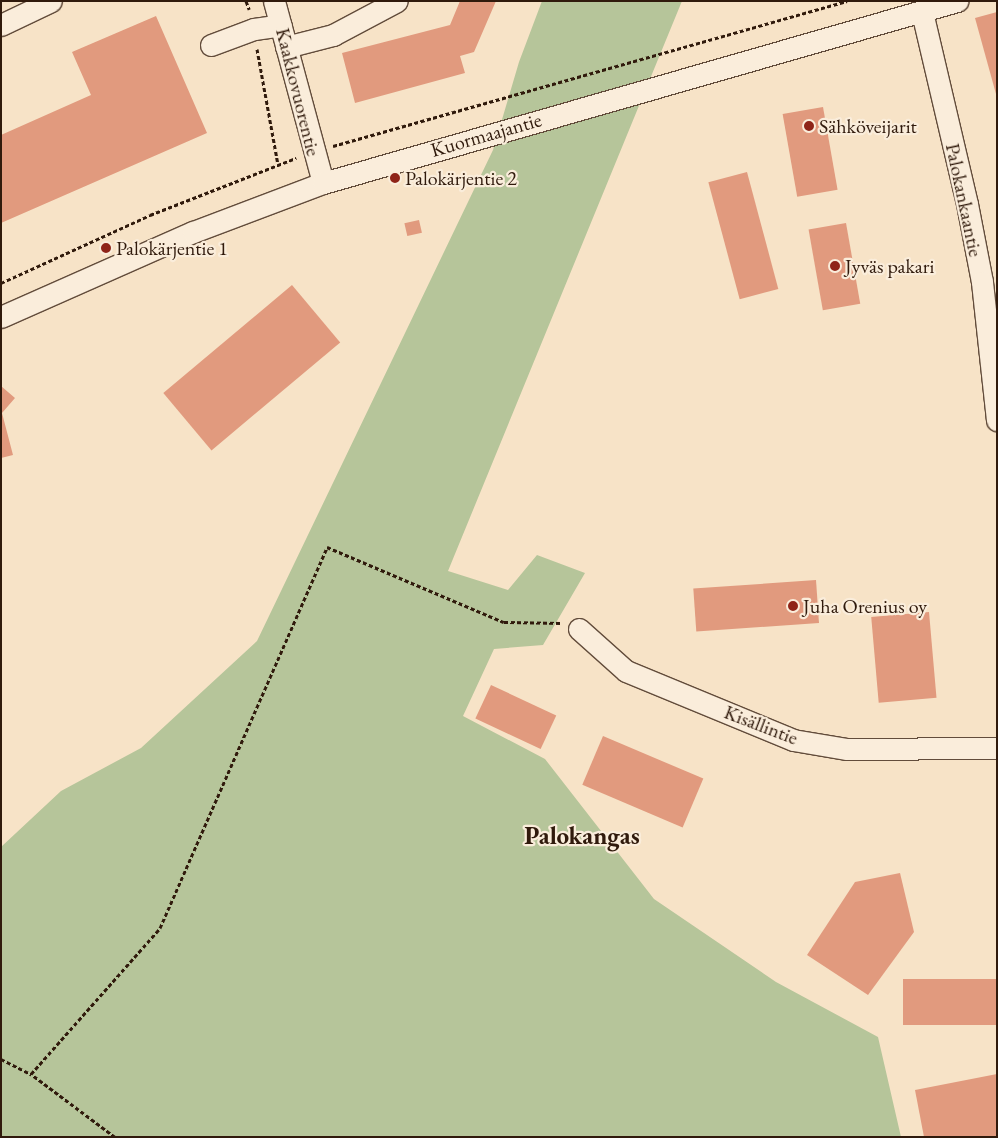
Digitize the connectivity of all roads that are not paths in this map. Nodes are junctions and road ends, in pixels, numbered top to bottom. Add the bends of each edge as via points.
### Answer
1 (51, 1) edge
2 (274, 1) edge
3 (397, 1) edge
4 (957, 1) edge
5 (922, 12) junction
6 (1, 25) edge
7 (281, 25) junction
8 (211, 45) dead end
9 (286, 47) junction
10 (322, 183) junction
11 (1, 316) edge
12 (997, 420) edge
13 (578, 629) road end
14 (997, 748) edge

1 - 6 street
2 - 7 street, Kaakkovuorentie
3 - 9 street via 333,35
4 - 5 street, Kuormaajantie
5 - 10 street, Kuormaajantie
5 - 12 street, Palokankaantie via 982,282
7 - 8 street via 254,29
7 - 9 street, Kaakkovuorentie
9 - 10 street, Kaakkovuorentie
10 - 11 street, Kuormaajantie via 201,229
13 - 14 street, Kisällintie via 626,672 793,740 847,749

